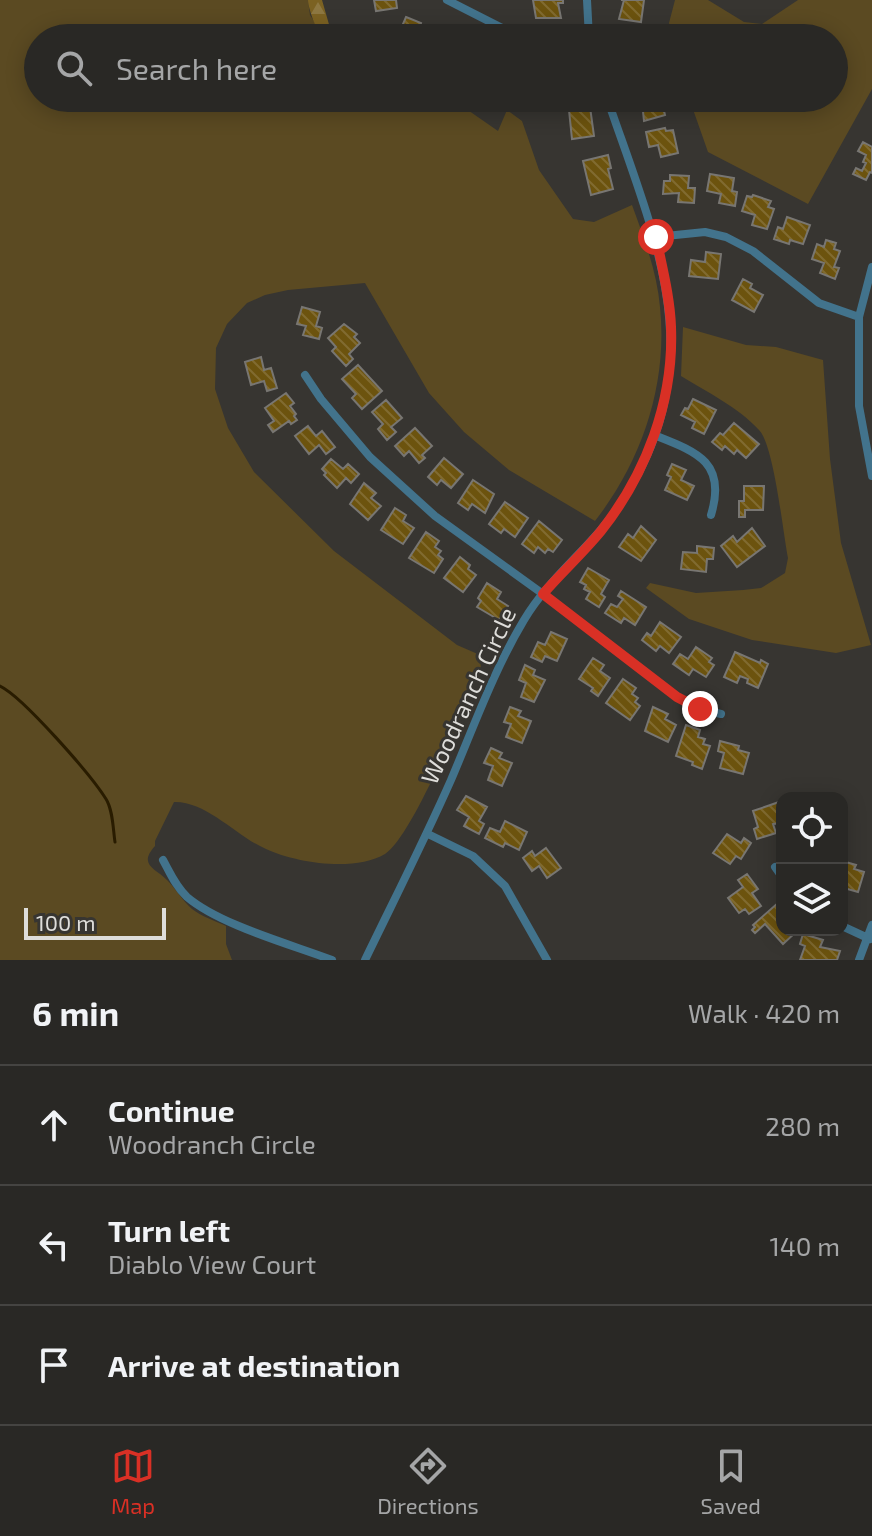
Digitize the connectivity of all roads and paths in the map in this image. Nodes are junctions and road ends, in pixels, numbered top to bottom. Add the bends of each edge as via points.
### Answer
1 (447, 0) edge
2 (587, 0) edge
3 (494, 24) edge
4 (588, 24) edge
5 (612, 112) edge
6 (656, 237) junction
7 (872, 267) edge
8 (859, 317) junction
9 (305, 375) dead end
10 (654, 435) junction
11 (872, 476) edge
12 (711, 515) dead end
13 (543, 594) junction
14 (721, 714) dead end
15 (428, 834) junction
16 (163, 860) dead end
17 (872, 925) edge
18 (848, 929) edge
19 (870, 939) edge
20 (332, 960) edge
21 (365, 960) edge
22 (547, 960) edge
23 (859, 960) edge

1 - 3 street
2 - 4 street
5 - 6 street, Woodranch Circle
6 - 8 street via 705,232 726,237 753,251 819,303
6 - 10 street, Woodranch Circle via 671,327 664,400
7 - 8 street
8 - 11 street via 859,406
9 - 13 street via 381,467 435,516
10 - 12 street via 701,456 715,482
10 - 13 street, Woodranch Circle via 621,502
13 - 14 street via 677,697
13 - 15 street, Woodranch Circle via 505,656
15 - 21 street, Woodranch Circle
15 - 22 street via 473,856 505,886
16 - 20 street via 187,896 213,914
17 - 19 street
18 - 19 street
19 - 23 street

